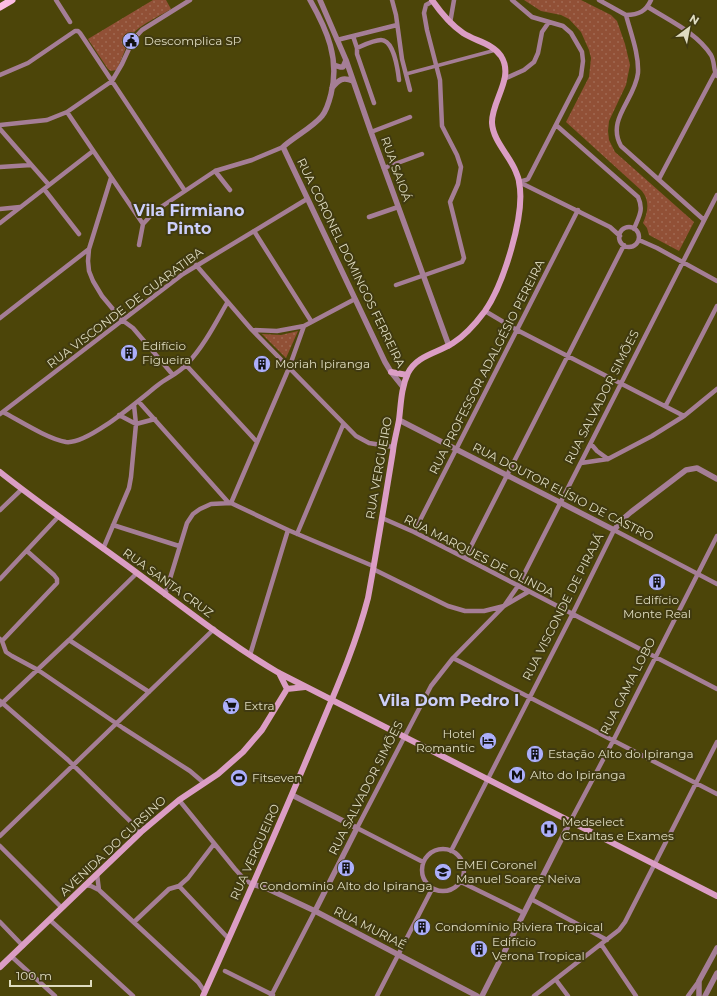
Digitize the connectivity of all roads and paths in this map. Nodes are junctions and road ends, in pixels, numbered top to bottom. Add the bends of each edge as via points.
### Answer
1 (12, 0) edge
2 (56, 0) edge
3 (190, 0) edge
4 (310, 0) edge
5 (320, 0) edge
6 (392, 0) edge
7 (432, 0) edge
8 (454, 0) edge
9 (512, 0) edge
10 (599, 0) edge
11 (651, 0) edge
12 (0, 7) edge
13 (648, 7) junction
14 (626, 15) junction
15 (70, 22) dead end
16 (549, 22) junction
17 (450, 23) junction
18 (397, 25) junction
19 (353, 36) junction
20 (337, 40) junction
21 (357, 48) junction
22 (495, 49) junction
23 (346, 60) junction
24 (334, 65) junction
25 (435, 65) junction
26 (406, 74) junction
27 (716, 74) edge
28 (0, 75) edge
29 (504, 79) junction
30 (399, 80) dead end
31 (112, 81) junction
32 (353, 81) junction
33 (332, 88) junction
34 (410, 90) dead end
35 (374, 103) dead end
36 (67, 112) junction
37 (410, 117) dead end
38 (0, 125) edge
39 (556, 125) junction
40 (0, 130) edge
41 (371, 132) junction
42 (283, 147) junction
43 (93, 151) junction
44 (422, 154) dead end
45 (31, 165) junction
46 (0, 167) edge
47 (384, 168) junction
48 (215, 171) junction
49 (111, 178) junction
50 (659, 179) junction
51 (520, 182) junction
52 (49, 186) junction
53 (44, 190) junction
54 (230, 190) dead end
55 (185, 192) junction
56 (717, 195) edge
57 (307, 198) junction
58 (20, 207) junction
59 (398, 207) junction
60 (0, 209) edge
61 (578, 210) junction
62 (369, 217) dead end
63 (704, 220) junction
64 (0, 223) edge
65 (143, 224) junction
66 (610, 227) junction
67 (634, 228) junction
68 (623, 229) junction
69 (254, 230) junction
70 (79, 234) dead end
71 (620, 236) junction
72 (639, 240) junction
73 (139, 245) dead end
74 (624, 245) junction
75 (89, 249) junction
76 (683, 262) junction
77 (196, 265) junction
78 (423, 275) junction
79 (717, 281) edge
80 (396, 285) dead end
81 (355, 298) junction
82 (227, 303) junction
83 (717, 306) edge
84 (485, 311) junction
85 (0, 318) edge
86 (122, 320) junction
87 (311, 321) junction
88 (304, 326) junction
89 (252, 330) junction
90 (517, 330) junction
91 (449, 346) junction
92 (568, 356) junction
93 (186, 365) junction
94 (289, 368) junction
95 (391, 372) junction
96 (173, 375) junction
97 (407, 375) junction
98 (622, 383) junction
99 (403, 387) junction
100 (717, 389) edge
101 (139, 402) junction
102 (134, 405) junction
103 (666, 405) junction
104 (2, 413) edge
105 (120, 415) junction
106 (684, 416) junction
107 (155, 419) junction
108 (399, 420) junction
109 (136, 424) junction
110 (344, 425) junction
111 (257, 442) junction
112 (591, 444) junction
113 (393, 447) junction
114 (456, 449) junction
115 (608, 459) junction
116 (581, 463) junction
117 (0, 472) edge
118 (507, 475) junction
119 (717, 479) edge
120 (22, 489) junction
121 (561, 502) junction
122 (230, 503) junction
123 (0, 510) edge
124 (58, 517) junction
125 (382, 518) junction
126 (113, 525) junction
127 (288, 530) junction
128 (614, 530) junction
129 (414, 532) junction
130 (297, 534) junction
131 (717, 536) edge
132 (179, 546) junction
133 (103, 549) junction
134 (27, 551) junction
135 (465, 558) junction
136 (373, 567) junction
137 (137, 573) junction
138 (698, 574) junction
139 (0, 579) edge
140 (717, 584) edge
141 (518, 586) junction
142 (528, 592) junction
143 (165, 595) junction
144 (504, 606) junction
145 (484, 611) junction
146 (572, 615) junction
147 (490, 620) junction
148 (214, 629) junction
149 (1, 640) edge
150 (69, 640) junction
151 (250, 656) junction
152 (453, 658) junction
153 (655, 658) junction
154 (38, 670) junction
155 (279, 673) junction
156 (306, 687) junction
157 (287, 689) junction
158 (717, 689) edge
159 (149, 692) junction
160 (529, 698) junction
161 (332, 699) junction
162 (1, 703) edge
163 (116, 723) junction
164 (405, 737) junction
165 (613, 741) junction
166 (717, 742) edge
167 (73, 766) junction
168 (488, 779) junction
169 (204, 783) junction
170 (696, 783) junction
171 (717, 794) edge
172 (292, 795) junction
173 (179, 800) junction
174 (570, 822) junction
175 (357, 828) junction
176 (141, 832) junction
177 (0, 836) edge
178 (214, 844) junction
179 (0, 846) edge
180 (451, 850) junction
181 (423, 862) junction
182 (654, 865) junction
183 (97, 874) junction
184 (461, 882) junction
185 (88, 883) junction
186 (252, 884) junction
187 (179, 886) junction
188 (432, 889) junction
189 (99, 890) junction
190 (717, 896) edge
191 (531, 899) junction
192 (62, 908) junction
193 (315, 911) junction
194 (524, 913) junction
195 (50, 920) junction
196 (0, 922) edge
197 (134, 922) junction
198 (228, 938) junction
199 (607, 940) junction
200 (601, 944) junction
201 (23, 946) junction
202 (717, 948) edge
203 (398, 954) junction
204 (11, 956) junction
205 (0, 967) edge
206 (225, 971) dead end
207 (717, 973) edge
208 (556, 980) junction
209 (699, 981) junction
210 (198, 982) junction
211 (209, 982) junction
212 (204, 994) edge
213 (55, 996) edge
214 (132, 996) edge
215 (272, 996) edge
216 (377, 996) edge
217 (476, 996) edge
218 (482, 996) edge
219 (534, 996) edge
220 (568, 996) edge
221 (636, 996) edge
222 (688, 996) edge
223 (699, 996) edge
224 (705, 996) edge

1 - 12 main road
2 - 15 street
3 - 31 street via 142,30 133,40
4 - 24 street via 328,35
5 - 20 street, RUA SAIOÁ
6 - 18 street
7 - 17 main road
7 - 25 street via 426,5 424,13
8 - 17 street
9 - 16 street via 532,17
10 - 14 street
11 - 13 street
13 - 14 street via 633,15
13 - 27 street via 700,40 712,57
14 - 50 street via 636,49 638,73 635,86 619,117 616,133 621,146
16 - 29 street via 542,32 534,62 524,70
16 - 39 street via 563,26 571,32 584,61 581,76
17 - 22 main road via 464,34
18 - 19 street
18 - 26 street
19 - 20 street
19 - 21 street
20 - 23 street, RUA SAIOÁ
21 - 30 street via 379,40 386,41 396,60
21 - 35 street
22 - 25 street
22 - 29 main road, RUA VERGUEIRO via 503,60
23 - 24 street via 343,67
23 - 32 street, RUA SAIOÁ
24 - 33 street
25 - 26 street
25 - 78 street via 440,80 442,126 461,167 458,184 450,202 464,258 462,262
26 - 34 street
27 - 50 street
28 - 31 street via 28,63 78,31
29 - 51 main road, RUA VERGUEIRO via 493,114 492,128
31 - 36 street
31 - 55 street
32 - 33 street via 344,78
32 - 41 street, RUA SAIOÁ
33 - 42 street via 328,106 322,115
36 - 38 street via 43,121
36 - 43 street
37 - 41 street
39 - 51 street via 528,179
39 - 67 street via 638,197 641,206
40 - 45 street
41 - 47 street, RUA SAIOÁ
42 - 48 street
42 - 57 street, RUA CORONEL DOMINGOS FERREIRA
43 - 49 street
43 - 52 street
44 - 47 street
45 - 46 street
45 - 52 street
47 - 59 street, RUA SAIOÁ
48 - 54 street
48 - 55 street
49 - 65 street
49 - 75 street
50 - 63 street
51 - 61 street
51 - 84 main road, RUA VERGUEIRO via 517,224 511,250 501,280
52 - 53 street
53 - 58 street
53 - 70 street
55 - 65 street via 155,211
56 - 63 street, RUA SALVADOR SIMÕES
57 - 69 street, RUA VISCONDE DE GUARATIBA
57 - 81 street, RUA CORONEL DOMINGOS FERREIRA
58 - 60 street
58 - 64 street
59 - 62 street
59 - 78 street, RUA SAIOÁ
61 - 66 street
61 - 90 street, RUA PROFESSOR ADALGÉSIO PEREIRA
63 - 76 street, RUA SALVADOR SIMÕES
65 - 73 street
66 - 68 street
66 - 71 street
67 - 68 street
67 - 72 street
68 - 71 street
69 - 77 street, RUA VISCONDE DE GUARATIBA
69 - 87 street
71 - 74 street
72 - 74 street via 632,246
72 - 76 street
74 - 92 street
75 - 85 street
75 - 86 street via 89,271 93,281
76 - 79 street
76 - 98 street, RUA SALVADOR SIMÕES
77 - 82 street
77 - 86 street, RUA VISCONDE DE GUARATIBA
78 - 80 street
78 - 91 street, RUA SAIOÁ
81 - 87 street
81 - 95 street, RUA CORONEL DOMINGOS FERREIRA
82 - 89 street
82 - 93 street via 206,339
83 - 103 street
84 - 90 street
84 - 91 main road, RUA VERGUEIRO via 471,329
86 - 96 street via 133,328
86 - 104 street, RUA VISCONDE DE GUARATIBA
87 - 88 street
88 - 89 street via 277,331
88 - 94 street
89 - 94 street
90 - 92 street
90 - 114 street, RUA PROFESSOR ADALGÉSIO PEREIRA
91 - 97 main road, RUA VERGUEIRO via 421,359 412,366
92 - 98 street
92 - 118 street
93 - 96 street
93 - 111 street
94 - 110 street
94 - 111 street
95 - 97 main road
95 - 99 street, RUA CORONEL DOMINGOS FERREIRA
96 - 101 street
97 - 99 main road, RUA VERGUEIRO
98 - 103 street
98 - 112 street, RUA SALVADOR SIMÕES
99 - 108 main road, RUA VERGUEIRO
100 - 106 street
101 - 102 street
101 - 107 street
102 - 105 street
102 - 109 street
103 - 106 street
104 - 105 street via 67,442 75,442 87,436
105 - 109 street
106 - 115 street
107 - 109 street
107 - 122 street
108 - 113 main road, RUA VERGUEIRO
108 - 114 street, RUA DOUTOR ELÍSIO DE CASTRO
109 - 126 street via 129,488
110 - 113 street via 363,440
110 - 130 street
111 - 122 street
112 - 115 street
112 - 116 street, RUA SALVADOR SIMÕES
113 - 125 main road, RUA VERGUEIRO
114 - 118 street, RUA DOUTOR ELÍSIO DE CASTRO
114 - 129 street, RUA PROFESSOR ADALGÉSIO PEREIRA
115 - 116 street
116 - 121 street, RUA SALVADOR SIMÕES
117 - 120 main road, RUA SANTA CRUZ
118 - 121 street, RUA DOUTOR ELÍSIO DE CASTRO
118 - 135 street
119 - 128 street, RUA VISCONDE DE PIRAJÁ via 697,468 686,470 631,512
120 - 123 street
120 - 124 main road, RUA SANTA CRUZ
121 - 128 street, RUA DOUTOR ELÍSIO DE CASTRO
121 - 141 street, RUA SALVADOR SIMÕES
122 - 127 street
122 - 132 street via 211,504 192,514
124 - 133 main road, RUA SANTA CRUZ
124 - 134 street
125 - 129 street, RUA MARQUES DE OLINDA
125 - 136 main road, RUA VERGUEIRO
126 - 132 street
126 - 133 street
127 - 130 street
127 - 151 street
128 - 138 street, RUA DOUTOR ELÍSIO DE CASTRO
128 - 146 street, RUA VISCONDE DE PIRAJÁ
129 - 135 street, RUA MARQUES DE OLINDA
130 - 136 street
131 - 138 street, RUA GAMA LOBO
132 - 143 street
133 - 137 main road, RUA SANTA CRUZ
134 - 139 street
134 - 149 street via 54,575 57,583
135 - 141 street, RUA MARQUES DE OLINDA
136 - 145 street via 448,606 465,611
136 - 161 main road, RUA VERGUEIRO via 362,623
137 - 143 main road, RUA SANTA CRUZ
137 - 150 street
138 - 140 street, RUA DOUTOR ELÍSIO DE CASTRO
138 - 153 street, RUA GAMA LOBO
141 - 142 street, RUA MARQUES DE OLINDA
141 - 144 street, RUA SALVADOR SIMÕES
142 - 144 street, RUA SALVADOR SIMÕES
142 - 146 street, RUA MARQUES DE OLINDA
143 - 148 main road, RUA SANTA CRUZ
144 - 145 street
144 - 147 street, RUA SALVADOR SIMÕES
145 - 147 street
146 - 153 street, RUA MARQUES DE OLINDA
146 - 160 street, RUA VISCONDE DE PIRAJÁ
147 - 152 street, RUA SALVADOR SIMÕES
148 - 151 main road, RUA SANTA CRUZ
148 - 159 street
149 - 154 street via 8,654
150 - 154 street
150 - 159 street
151 - 155 main road, RUA SANTA CRUZ
152 - 160 street
152 - 164 street, RUA SALVADOR SIMÕES via 431,686
153 - 158 street, RUA MARQUES DE OLINDA
153 - 165 street, RUA GAMA LOBO
154 - 162 street
154 - 163 street
155 - 156 main road, RUA SANTA CRUZ
155 - 157 main road
156 - 157 main road
156 - 161 main road, RUA SANTA CRUZ
157 - 169 main road, AVENIDA DO CURSINO via 254,740 229,765
159 - 163 street
160 - 165 street
160 - 168 street, RUA VISCONDE DE PIRAJÁ
161 - 164 main road, RUA SANTA CRUZ
161 - 172 main road, RUA VERGUEIRO
162 - 167 street
163 - 167 street
163 - 169 street via 196,775
164 - 168 main road, RUA SANTA CRUZ
164 - 175 street, RUA SALVADOR SIMÕES
165 - 170 street
165 - 174 street, RUA GAMA LOBO
166 - 170 street
167 - 176 street
167 - 177 street
168 - 174 main road, RUA SANTA CRUZ
168 - 180 street, RUA VISCONDE DE PIRAJÁ
169 - 173 main road, AVENIDA DO CURSINO
170 - 171 street
170 - 182 street
172 - 175 street
172 - 186 main road, RUA VERGUEIRO
173 - 176 main road, AVENIDA DO CURSINO
173 - 178 street
174 - 182 main road, RUA SANTA CRUZ
174 - 191 street, RUA GAMA LOBO
175 - 181 street
175 - 193 street, RUA SALVADOR SIMÕES
176 - 183 main road, AVENIDA DO CURSINO
178 - 186 street via 240,875
178 - 187 street
179 - 192 street
180 - 181 street via 438,850 427,856
180 - 184 street via 459,856 464,867
181 - 188 street via 424,880
182 - 190 main road, RUA SANTA CRUZ
182 - 199 street via 625,922
183 - 185 main road, AVENIDA DO CURSINO
183 - 189 street
184 - 188 street via 445,892
184 - 194 street
185 - 189 street
185 - 192 main road, AVENIDA DO CURSINO
186 - 193 street, RUA MURIAÉ
186 - 198 main road, RUA VERGUEIRO
187 - 197 street via 169,889
187 - 198 street
188 - 203 street
189 - 197 street
191 - 194 street, RUA GAMA LOBO
191 - 199 street
192 - 195 main road, AVENIDA DO CURSINO
193 - 203 street, RUA MURIAÉ
193 - 215 street, RUA SALVADOR SIMÕES
194 - 218 street, RUA GAMA LOBO
195 - 201 main road, AVENIDA DO CURSINO
195 - 214 street
196 - 201 street
197 - 210 street
198 - 211 main road, RUA VERGUEIRO
199 - 200 street
200 - 208 street
200 - 221 street
201 - 204 main road, AVENIDA DO CURSINO
202 - 209 street
203 - 216 street
203 - 217 street, RUA MURIAÉ
204 - 205 main road, AVENIDA DO CURSINO
204 - 213 street
206 - 215 street
207 - 224 street
208 - 219 street
208 - 220 street
209 - 222 street
209 - 223 street
210 - 211 street
210 - 212 street
211 - 212 main road, RUA VERGUEIRO

